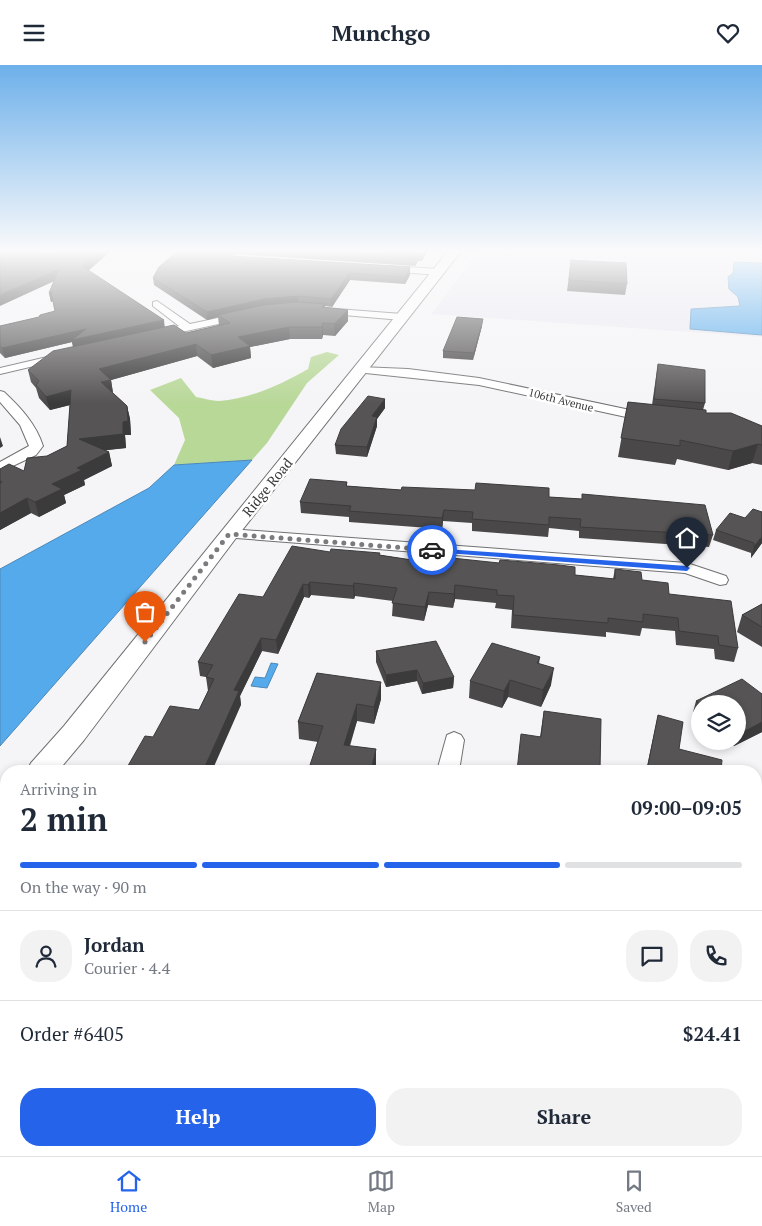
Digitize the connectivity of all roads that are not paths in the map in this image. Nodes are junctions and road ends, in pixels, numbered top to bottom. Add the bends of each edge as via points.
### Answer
1 (416, 301) edge
2 (157, 304) dead end
3 (316, 311) edge
4 (251, 314) edge
5 (402, 317) junction
6 (188, 328) junction
7 (150, 336) edge
8 (75, 353) edge
9 (360, 369) junction
10 (0, 371) edge
11 (0, 395) edge
12 (664, 419) edge
13 (0, 468) edge
14 (229, 534) junction
15 (720, 580) dead end
16 (454, 741) dead end
17 (46, 765) edge
18 (449, 765) edge

1 - 5 street, Ridge Road
2 - 6 street
3 - 5 street
4 - 6 street
5 - 9 street, Ridge Road
6 - 7 street
8 - 10 street
9 - 12 street, 106th Avenue via 456,377 549,396 593,409
9 - 14 street, Ridge Road
11 - 13 street via 33,434 36,446 31,452
14 - 15 street via 687,568
14 - 17 street, Ridge Road
16 - 18 street

